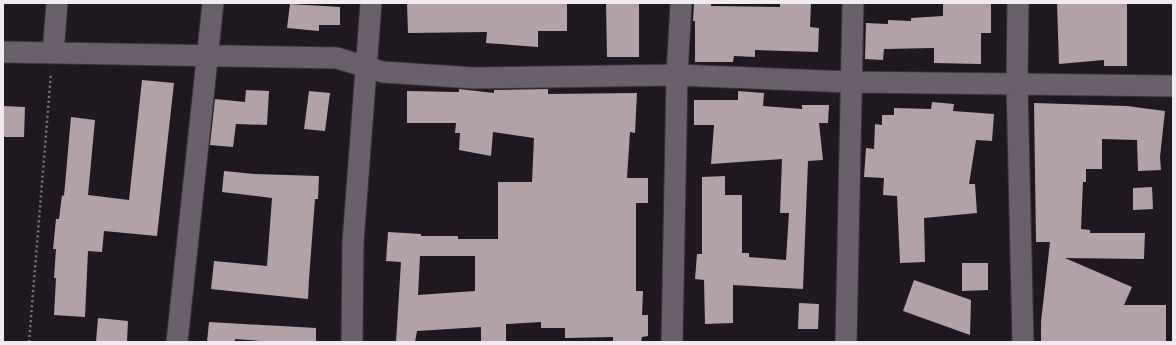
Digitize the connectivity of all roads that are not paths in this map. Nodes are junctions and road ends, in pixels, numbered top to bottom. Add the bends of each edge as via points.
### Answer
1 (57, 3) edge
2 (212, 3) edge
3 (371, 3) edge
4 (681, 3) edge
5 (853, 3) edge
6 (1018, 3) edge
7 (3, 52) edge
8 (53, 53) junction
9 (206, 55) junction
10 (365, 66) junction
11 (677, 75) junction
12 (850, 82) junction
13 (1017, 84) junction
14 (1173, 86) edge
15 (177, 342) edge
16 (352, 342) edge
17 (672, 342) edge
18 (846, 342) edge
19 (1023, 342) edge

1 - 8 street
2 - 9 street
3 - 10 street
4 - 11 street
5 - 12 street
6 - 13 street
7 - 8 street
8 - 9 street
9 - 10 street via 337,58
9 - 15 street
10 - 11 street via 383,72 474,78
10 - 16 street via 353,242
11 - 12 street
11 - 17 street
12 - 13 street
12 - 18 street
13 - 14 street
13 - 19 street

